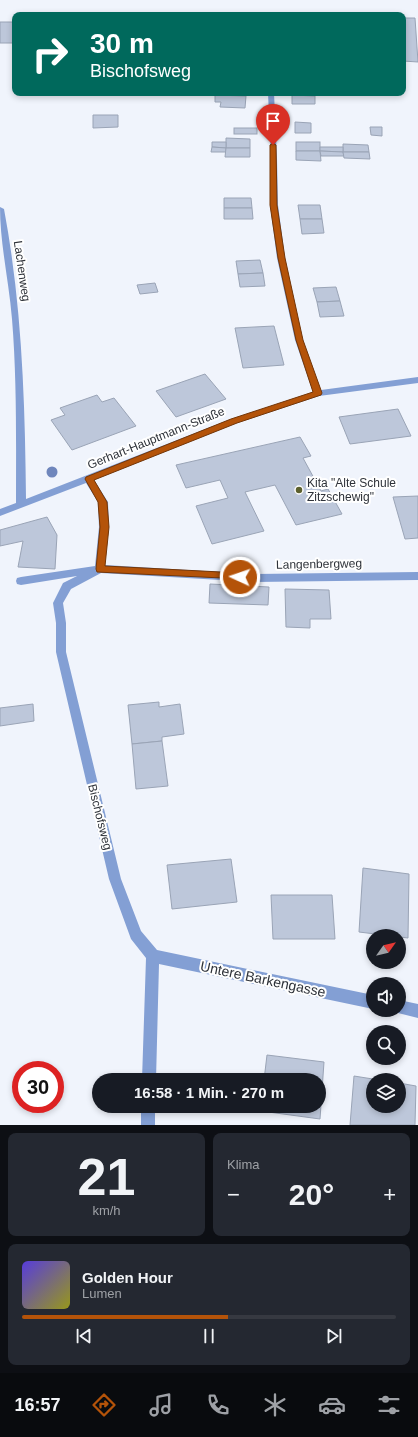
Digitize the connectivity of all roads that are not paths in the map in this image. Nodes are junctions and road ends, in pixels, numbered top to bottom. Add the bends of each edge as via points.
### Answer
1 (271, 96) edge
2 (0, 209) edge
3 (418, 380) edge
4 (318, 393) junction
5 (89, 479) junction
6 (21, 505) junction
7 (0, 513) edge
8 (100, 569) junction
9 (418, 576) edge
10 (20, 581) dead end
11 (153, 956) junction
12 (366, 1001) edge
13 (406, 1008) edge
14 (418, 1011) edge
15 (149, 1073) edge
16 (148, 1113) edge
17 (148, 1125) edge

1 - 4 street via 274,205 282,258 299,340
2 - 6 street, Lachenweg via 16,320
3 - 4 street, Gerhart-Hauptmann-Straße
4 - 5 street, Gerhart-Hauptmann-Straße via 234,421
5 - 6 street, Gerhart-Hauptmann-Straße
5 - 8 street via 103,502 104,527
6 - 7 street, Gerhart-Hauptmann-Straße
8 - 9 street, Langenbergweg via 255,578
8 - 10 street
8 - 11 street, Bischofsweg via 67,586 58,603 61,652 115,879 136,935
11 - 12 street, Untere Barkengasse
11 - 15 street
13 - 14 street
16 - 17 street

